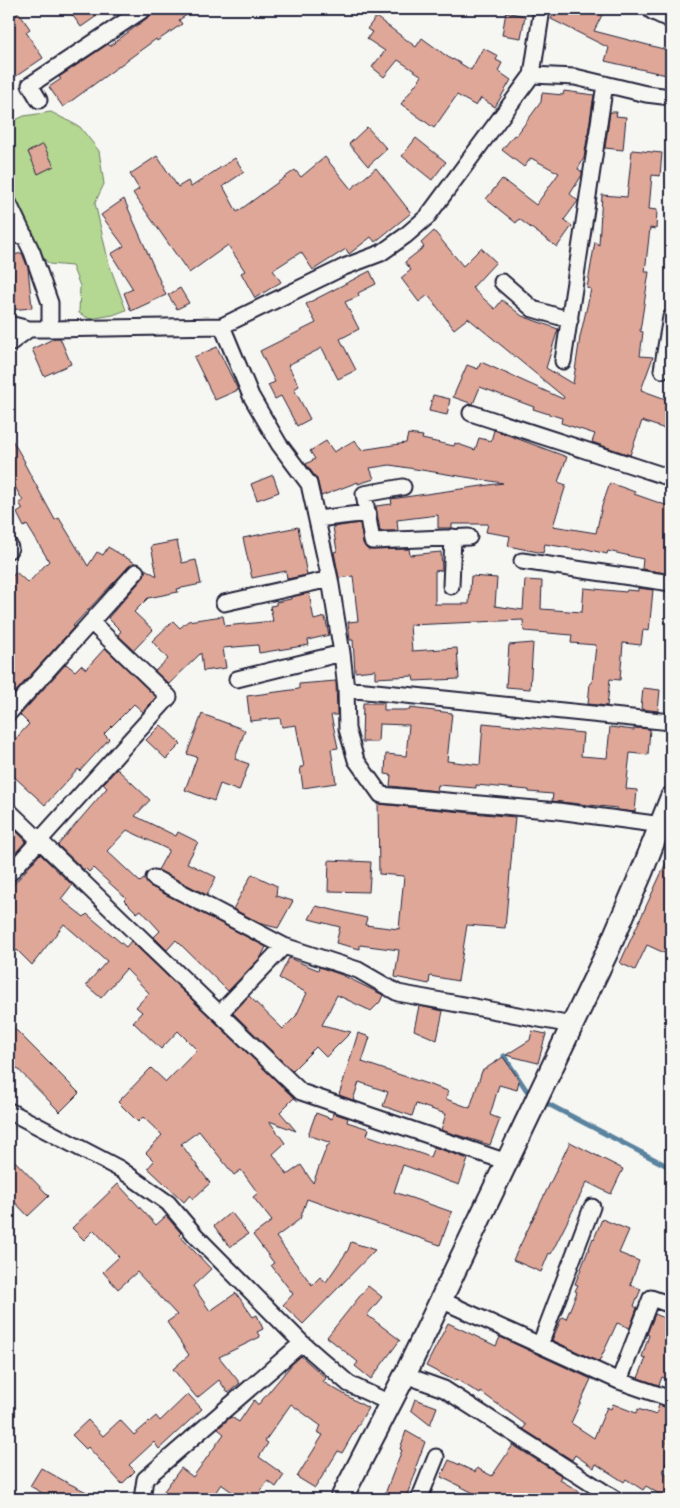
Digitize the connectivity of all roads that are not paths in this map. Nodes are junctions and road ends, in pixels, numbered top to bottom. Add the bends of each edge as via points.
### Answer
1 (144, 9) edge
2 (542, 9) edge
3 (654, 9) edge
4 (671, 17) edge
5 (532, 75) junction
6 (605, 84) junction
7 (671, 97) edge
8 (39, 100) dead end
9 (9, 204) edge
10 (9, 235) edge
11 (24, 236) junction
12 (502, 282) dead end
13 (671, 317) edge
14 (570, 320) junction
15 (9, 324) edge
16 (222, 326) junction
17 (29, 328) junction
18 (50, 329) junction
19 (9, 344) edge
20 (563, 361) dead end
21 (662, 370) dead end
22 (471, 413) dead end
23 (671, 478) edge
24 (403, 487) dead end
25 (368, 513) junction
26 (316, 519) junction
27 (469, 536) dead end
28 (453, 537) junction
29 (9, 545) edge
30 (9, 550) edge
31 (522, 561) dead end
32 (136, 572) dead end
33 (330, 579) junction
34 (671, 583) edge
35 (451, 586) dead end
36 (224, 603) dead end
37 (91, 622) junction
38 (342, 653) junction
39 (237, 679) dead end
40 (346, 689) junction
41 (9, 713) edge
42 (671, 722) edge
43 (671, 798) edge
44 (9, 811) edge
45 (662, 825) junction
46 (40, 840) junction
47 (9, 874) edge
48 (154, 878) dead end
49 (284, 946) junction
50 (220, 1013) junction
51 (572, 1024) junction
52 (9, 1111) edge
53 (507, 1162) junction
54 (592, 1207) dead end
55 (441, 1300) junction
56 (671, 1305) edge
57 (302, 1344) junction
58 (540, 1345) junction
59 (406, 1376) junction
60 (619, 1381) junction
61 (671, 1399) edge
62 (390, 1403) junction
63 (436, 1457) dead end
64 (142, 1499) edge
65 (341, 1499) edge
66 (421, 1499) edge
67 (615, 1499) edge

1 - 8 street via 30,85
2 - 5 street
3 - 4 street
5 - 6 street
5 - 16 street via 427,218 405,236 381,253 344,267
6 - 7 street
6 - 14 street
9 - 11 street
10 - 11 street
11 - 18 street via 50,303
12 - 14 street via 533,309
13 - 21 street
14 - 20 street
15 - 17 street
16 - 18 street
16 - 26 street via 251,396 279,444 309,484
17 - 18 street
17 - 19 street
22 - 23 street
24 - 25 street via 364,494
25 - 26 street
25 - 28 street via 372,541
26 - 33 street
27 - 28 street
28 - 35 street
29 - 30 street
31 - 34 street
32 - 37 street
33 - 36 street
33 - 38 street
37 - 41 street
37 - 46 street via 169,697
38 - 39 street
38 - 40 street
40 - 42 street
40 - 45 street via 347,729 356,760 382,795 558,811
43 - 45 street
44 - 46 street
45 - 51 street
46 - 47 street
46 - 50 street
48 - 49 street
49 - 50 street
49 - 51 street via 358,970 398,993
50 - 53 street via 301,1092
51 - 53 street
52 - 57 street via 120,1169 168,1202 196,1236
53 - 55 street
54 - 58 street
55 - 58 street
55 - 59 street
56 - 60 street via 651,1298
57 - 62 street via 349,1384
57 - 64 street via 144,1479
58 - 60 street
59 - 62 street
59 - 67 street via 444,1389
60 - 61 street
62 - 65 street
63 - 66 street

